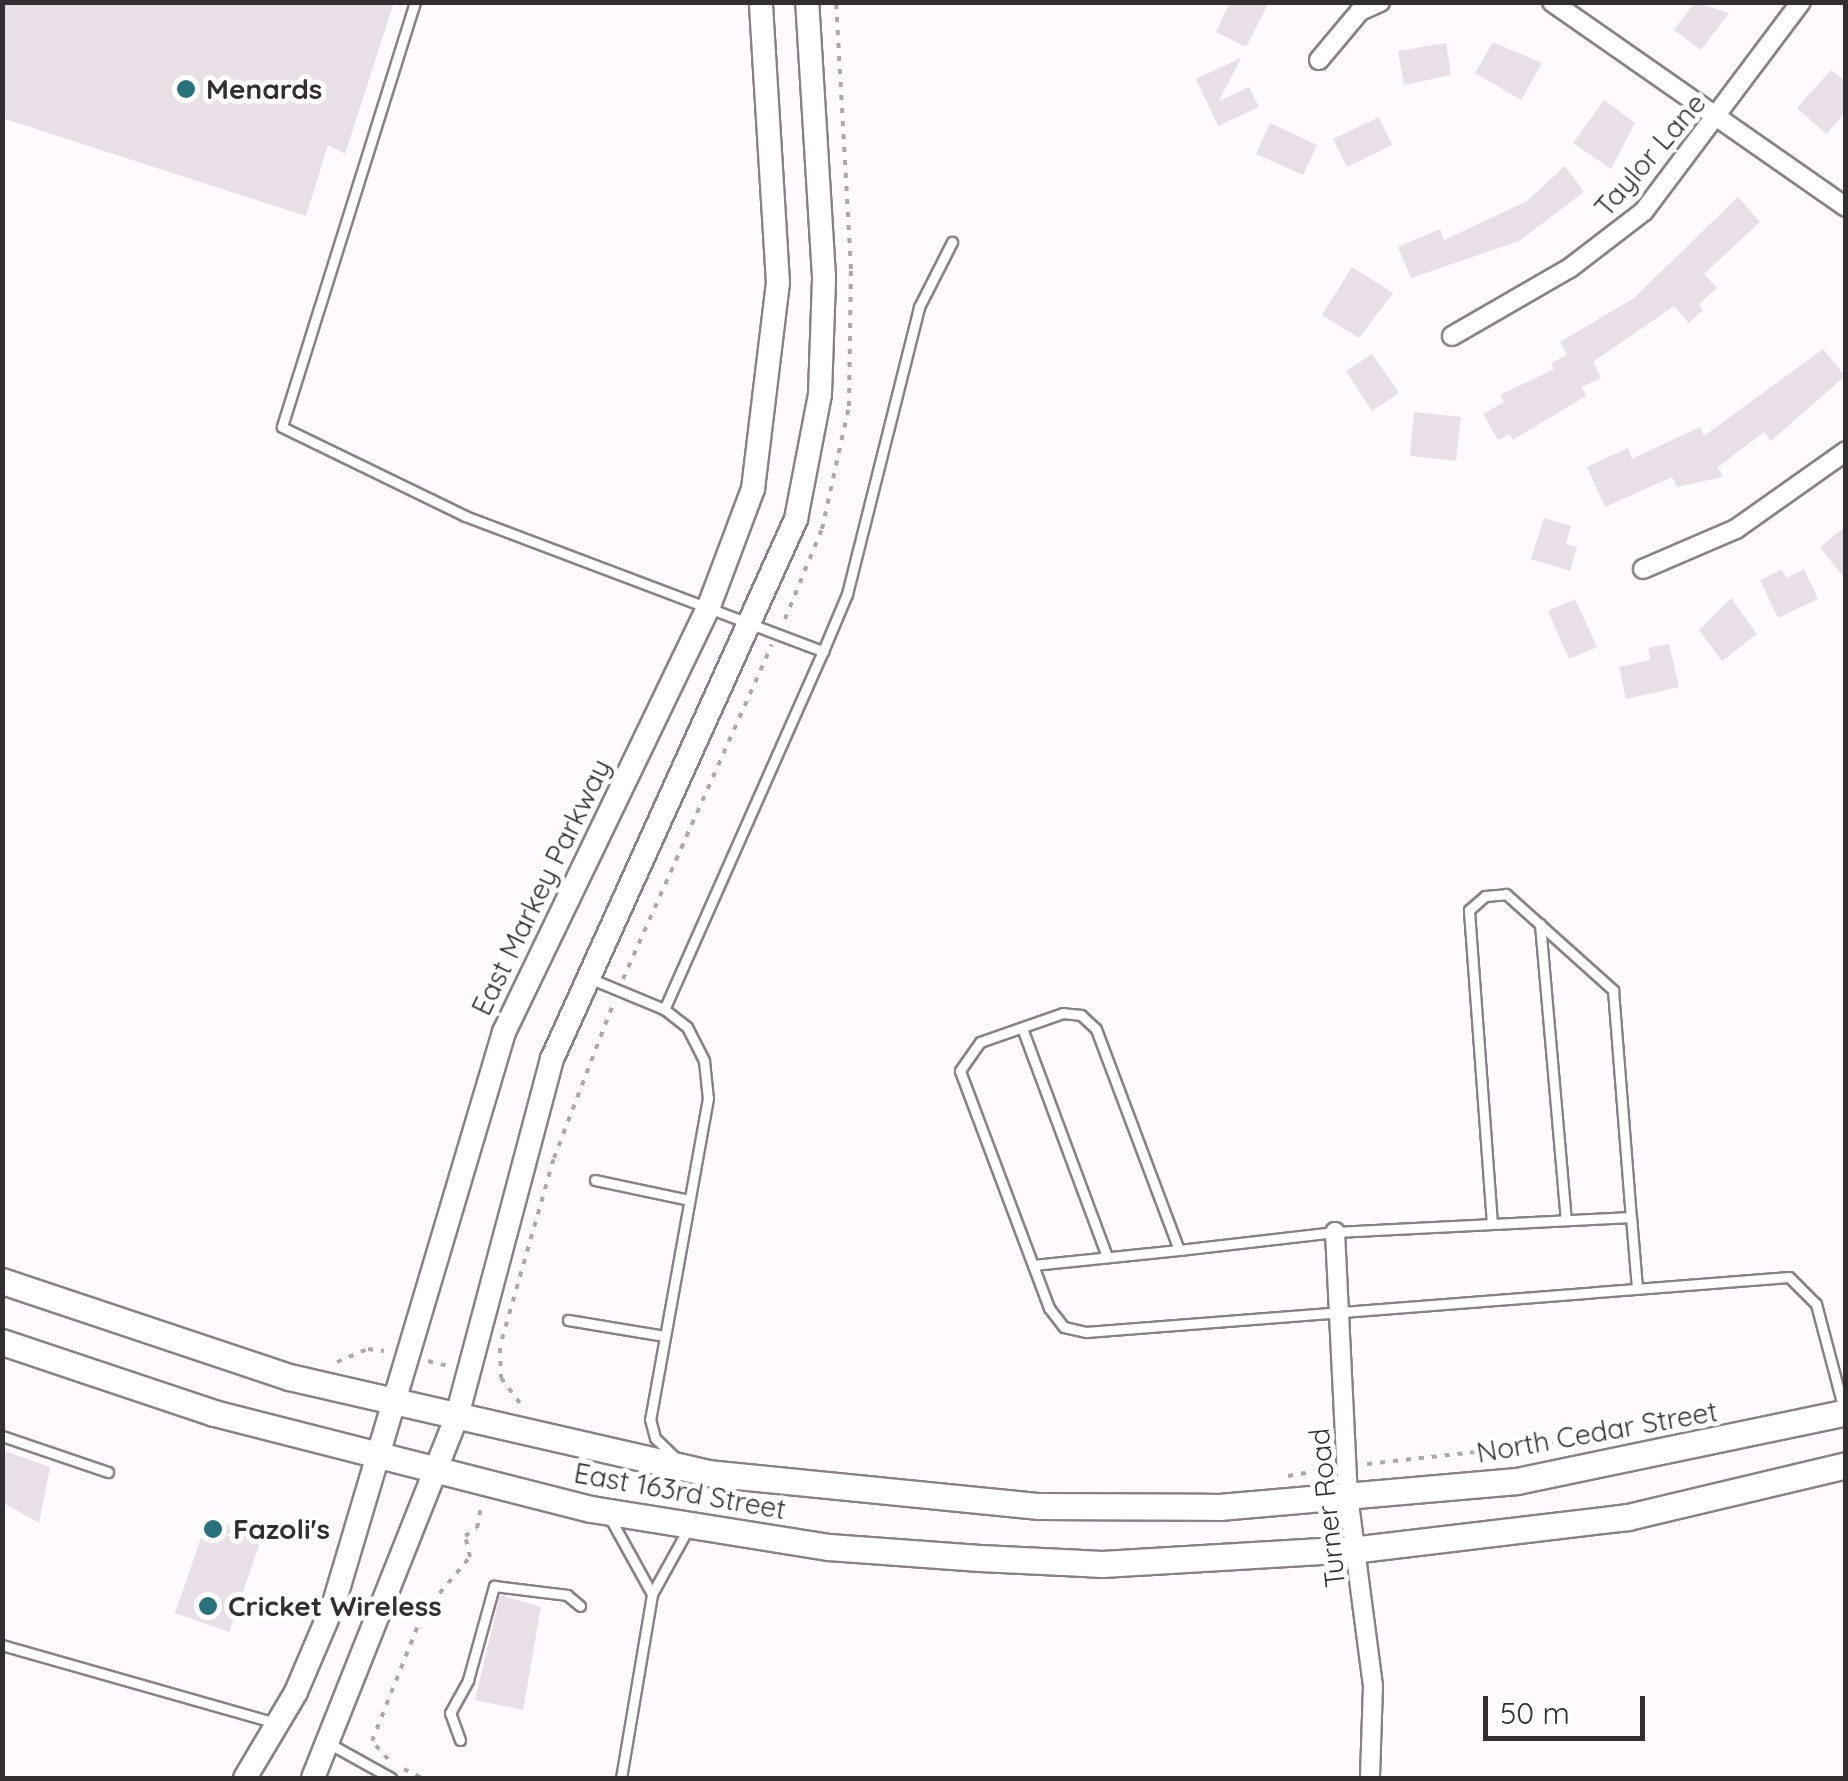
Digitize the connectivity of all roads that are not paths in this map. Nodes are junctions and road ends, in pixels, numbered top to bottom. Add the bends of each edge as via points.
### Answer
1 (415, 2) edge
2 (761, 2) edge
3 (807, 2) edge
4 (1380, 2) edge
5 (1552, 2) edge
6 (1801, 2) edge
7 (1319, 60) dead end
8 (1722, 118) junction
9 (1846, 207) edge
10 (952, 242) dead end
11 (1452, 336) dead end
12 (1846, 451) edge
13 (1643, 569) dead end
14 (708, 606) junction
15 (747, 619) junction
16 (823, 651) junction
17 (1540, 923) junction
18 (586, 977) junction
19 (664, 1010) junction
20 (1022, 1028) junction
21 (595, 1180) dead end
22 (690, 1200) junction
23 (1631, 1217) junction
24 (1566, 1220) junction
25 (1492, 1224) junction
26 (1335, 1232) junction
27 (1180, 1250) junction
28 (1106, 1257) junction
29 (1033, 1264) junction
30 (2, 1281) edge
31 (1637, 1288) junction
32 (1339, 1311) junction
33 (568, 1320) dead end
34 (665, 1336) junction
35 (2, 1342) edge
36 (389, 1400) junction
37 (1845, 1413) edge
38 (457, 1416) junction
39 (2, 1436) edge
40 (373, 1454) junction
41 (1846, 1465) edge
42 (687, 1469) junction
43 (439, 1470) junction
44 (108, 1472) dead end
45 (1352, 1496) junction
46 (605, 1511) junction
47 (691, 1525) junction
48 (1362, 1549) junction
49 (652, 1594) junction
50 (580, 1606) dead end
51 (2, 1645) edge
52 (278, 1724) junction
53 (460, 1740) dead end
54 (330, 1744) junction
55 (246, 1778) edge
56 (313, 1778) edge
57 (391, 1778) edge
58 (621, 1778) edge
59 (1370, 1778) edge

1 - 14 lane via 282,427 465,516
2 - 14 street, East Markey Parkway via 778,283 770,391 753,489
3 - 15 street via 824,278 820,394 796,519
4 - 7 street via 1360,11
5 - 8 street
6 - 8 street, Taylor Lane
8 - 9 street
8 - 11 street, Taylor Lane via 1609,242
10 - 16 lane via 919,308 847,594
12 - 13 street via 1736,529
14 - 15 lane
14 - 36 street, East Markey Parkway via 504,1032
15 - 16 lane
15 - 18 street
16 - 19 lane
17 - 23 lane via 1614,990
17 - 24 lane
17 - 25 lane via 1506,894 1469,910
18 - 19 lane
18 - 38 street via 552,1059
19 - 22 lane via 687,1027 704,1060 708,1098
20 - 27 lane via 1063,1013 1080,1015 1096,1029
20 - 28 lane
20 - 29 lane via 980,1042 960,1071
21 - 22 lane
22 - 34 lane
23 - 24 lane
23 - 31 lane
24 - 25 lane
25 - 26 lane
26 - 27 lane
26 - 32 street, Turner Road
27 - 28 lane
28 - 29 lane
29 - 32 lane via 1064,1327 1086,1332
30 - 36 main road, East 163rd Street via 289,1377
31 - 32 lane
31 - 37 lane via 1789,1277 1804,1284
32 - 45 street, Turner Road
33 - 34 lane
34 - 42 lane via 650,1420 655,1438
35 - 40 main road, East 163rd Street via 214,1413
36 - 38 main road, East 163rd Street
36 - 40 street, East Markey Parkway
37 - 45 main road, North Cedar Street via 1518,1482
38 - 42 main road, East 163rd Street
38 - 43 street
39 - 44 lane
40 - 43 main road, East 163rd Street
40 - 52 street, East Markey Parkway via 334,1603
41 - 48 main road via 1628,1517
42 - 45 main road, East 163rd Street via 1040,1506 1220,1508
43 - 46 main road, East 163rd Street
43 - 54 street
45 - 48 street, Turner Road
46 - 47 main road, East 163rd Street
46 - 49 lane via 629,1542
47 - 48 main road, East 163rd Street via 829,1547 1102,1564
47 - 49 lane
48 - 59 street, Turner Road via 1373,1686
49 - 58 lane
50 - 53 lane via 566,1595 494,1586 468,1680 450,1713
51 - 52 lane
52 - 55 street, East Markey Parkway
54 - 56 street
54 - 57 lane

